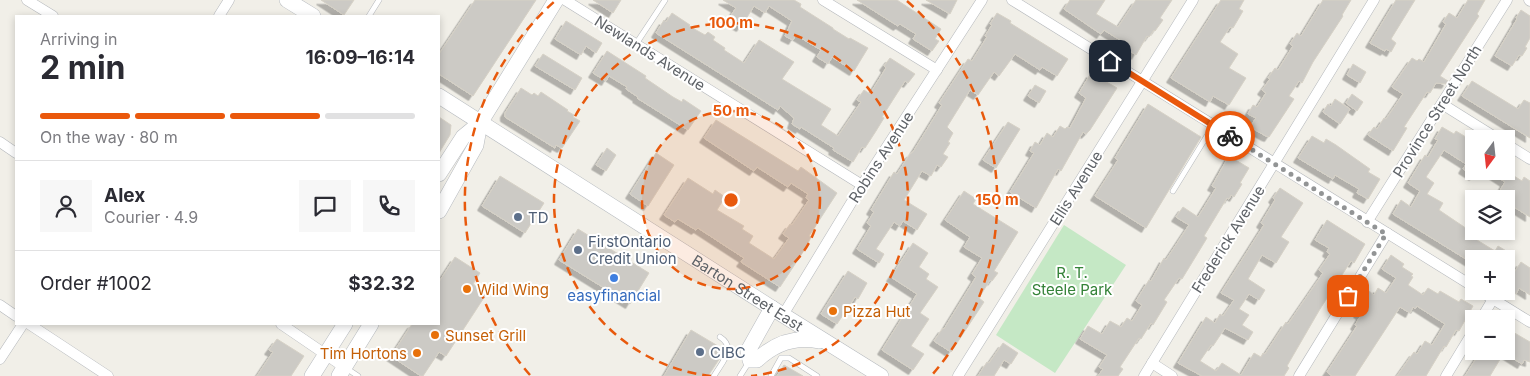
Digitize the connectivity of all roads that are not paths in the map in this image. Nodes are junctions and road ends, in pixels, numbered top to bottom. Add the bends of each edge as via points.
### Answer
1 (27, 0) edge
2 (229, 0) edge
3 (287, 0) edge
4 (379, 0) edge
5 (556, 0) edge
6 (565, 0) edge
7 (665, 0) edge
8 (823, 0) edge
9 (982, 0) edge
10 (1012, 0) edge
11 (1193, 0) edge
12 (1374, 0) edge
13 (1507, 0) edge
14 (51, 15) edge
15 (220, 15) edge
16 (311, 15) edge
17 (370, 15) edge
18 (636, 44) junction
19 (937, 70) junction
20 (1142, 81) junction
21 (440, 97) edge
22 (1442, 104) junction
23 (480, 123) junction
24 (1214, 126) junction
25 (1484, 130) edge
26 (0, 142) edge
27 (1515, 150) edge
28 (15, 151) edge
29 (1530, 159) edge
30 (1274, 164) junction
31 (440, 172) edge
32 (862, 185) junction
33 (1173, 190) dead end
34 (440, 209) edge
35 (1367, 222) junction
36 (1386, 234) junction
37 (1465, 282) edge
38 (1495, 300) edge
39 (0, 306) edge
40 (777, 312) junction
41 (15, 315) edge
42 (1530, 322) edge
43 (22, 325) edge
44 (31, 325) edge
45 (282, 325) edge
46 (344, 325) edge
47 (370, 325) edge
48 (720, 336) dead end
49 (826, 342) junction
50 (1465, 345) edge
51 (326, 354) junction
52 (0, 359) edge
53 (750, 360) junction
54 (1152, 363) junction
55 (342, 372) edge
56 (108, 376) edge
57 (312, 376) edge
58 (358, 376) edge
59 (714, 376) edge
60 (740, 376) edge
61 (771, 376) edge
62 (817, 376) edge
63 (882, 376) edge
64 (958, 376) edge
65 (1144, 376) edge
66 (1172, 376) edge
67 (1299, 376) edge
68 (1446, 376) edge

1 - 14 street
2 - 15 street
3 - 16 main road
4 - 17 lane
5 - 23 main road
6 - 18 street, Newlands Avenue
7 - 18 lane
8 - 19 street
9 - 19 street, Robins Avenue
10 - 20 street
11 - 20 street, Ellis Avenue
12 - 30 street, Frederick Avenue
13 - 22 street, Province Street North
18 - 32 street, Newlands Avenue
19 - 32 street, Robins Avenue
20 - 24 street
20 - 64 street, Ellis Avenue
21 - 23 main road, Barton Street East
22 - 25 street
22 - 35 street, Province Street North
23 - 31 main road via 462,138
23 - 34 main road via 476,145
23 - 40 main road, Barton Street East
24 - 30 street
24 - 33 lane
26 - 28 street
27 - 29 street
30 - 35 street
30 - 54 street, Frederick Avenue
32 - 40 street, Robins Avenue
35 - 36 street
36 - 37 street
36 - 67 street
38 - 42 street
39 - 41 street
40 - 49 main road, Barton Street East
40 - 53 main road via 748,351
43 - 52 street
44 - 56 street
45 - 51 street
46 - 51 main road
47 - 55 main road
48 - 59 lane via 728,343 729,349
49 - 53 main road via 805,338 789,340 757,360
49 - 63 main road, Barton Street East
50 - 68 street
51 - 55 street
51 - 57 main road
53 - 60 lane
54 - 65 street, Frederick Avenue
54 - 66 street
55 - 58 lane
61 - 62 lane via 781,358 789,358

